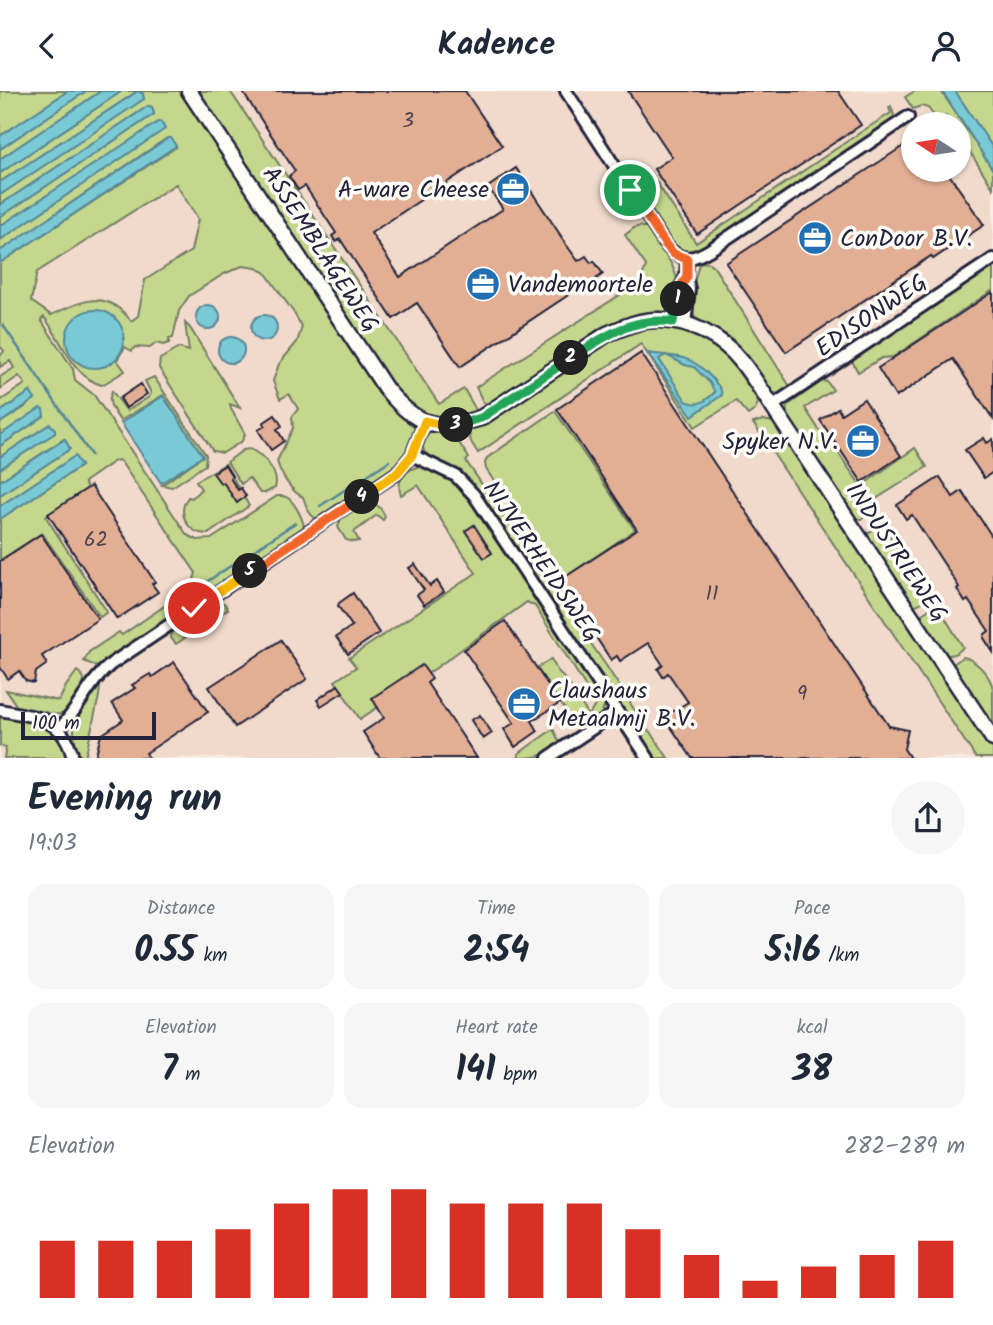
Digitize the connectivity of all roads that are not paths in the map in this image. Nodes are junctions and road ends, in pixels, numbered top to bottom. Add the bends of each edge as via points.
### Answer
1 (189, 91) edge
2 (566, 91) edge
3 (901, 122) edge
4 (687, 259) junction
5 (993, 260) edge
6 (679, 323) junction
7 (772, 406) junction
8 (425, 421) junction
9 (412, 455) junction
10 (0, 710) edge
11 (617, 712) junction
12 (59, 729) junction
13 (993, 739) edge
14 (73, 758) edge
15 (548, 758) edge
16 (648, 758) edge

1 - 8 street, ASSEMBLAGEWEG via 386,389 402,408
2 - 4 street via 665,244
3 - 4 street via 698,258
4 - 6 street
5 - 7 street, EDISONWEG
6 - 7 street, INDUSTRIEWEG via 725,345
6 - 8 street, INDUSTRIEWEG via 646,321 607,334 481,418 460,424
7 - 13 street, INDUSTRIEWEG
8 - 9 street
9 - 11 street, NIJVERHEIDSWEG via 466,484
9 - 12 street via 391,478 111,664
10 - 12 street via 39,718
11 - 15 street
11 - 16 street, NIJVERHEIDSWEG
12 - 14 street

